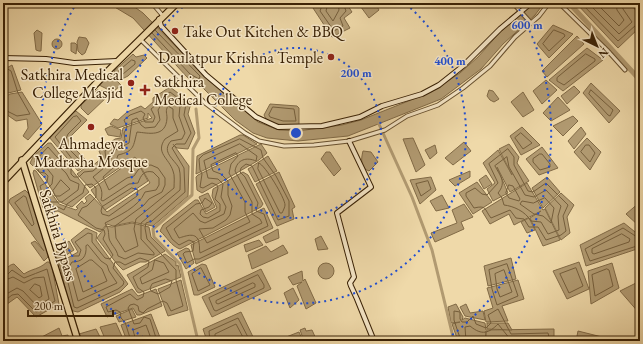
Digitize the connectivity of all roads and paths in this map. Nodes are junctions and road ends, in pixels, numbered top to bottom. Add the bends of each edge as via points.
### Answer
1 (152, 3) edge
2 (177, 3) edge
3 (513, 3) edge
4 (531, 3) edge
5 (549, 3) edge
6 (559, 3) edge
7 (640, 3) edge
8 (637, 8) dead end
9 (521, 11) junction
10 (160, 19) junction
11 (531, 23) junction
12 (141, 37) junction
13 (3, 58) edge
14 (118, 61) junction
15 (625, 70) dead end
16 (350, 141) junction
17 (22, 160) junction
18 (3, 182) edge
19 (78, 341) edge
20 (374, 341) edge

1 - 10 street
2 - 10 highway
3 - 9 street
4 - 9 street
5 - 11 street
6 - 15 street
7 - 8 street
9 - 10 street via 463,66 439,85 422,94 337,123 292,127 278,127 266,123 238,102 192,61 161,26
9 - 11 street
10 - 12 highway
11 - 16 street via 490,66 438,105 407,116 385,130
12 - 14 highway
12 - 16 street via 205,103 259,141 284,146 314,146
13 - 14 street via 46,59 74,63
14 - 17 highway
16 - 20 street via 371,188 337,213 354,277 350,286
17 - 18 highway
17 - 19 highway, Satkhira Bypass

